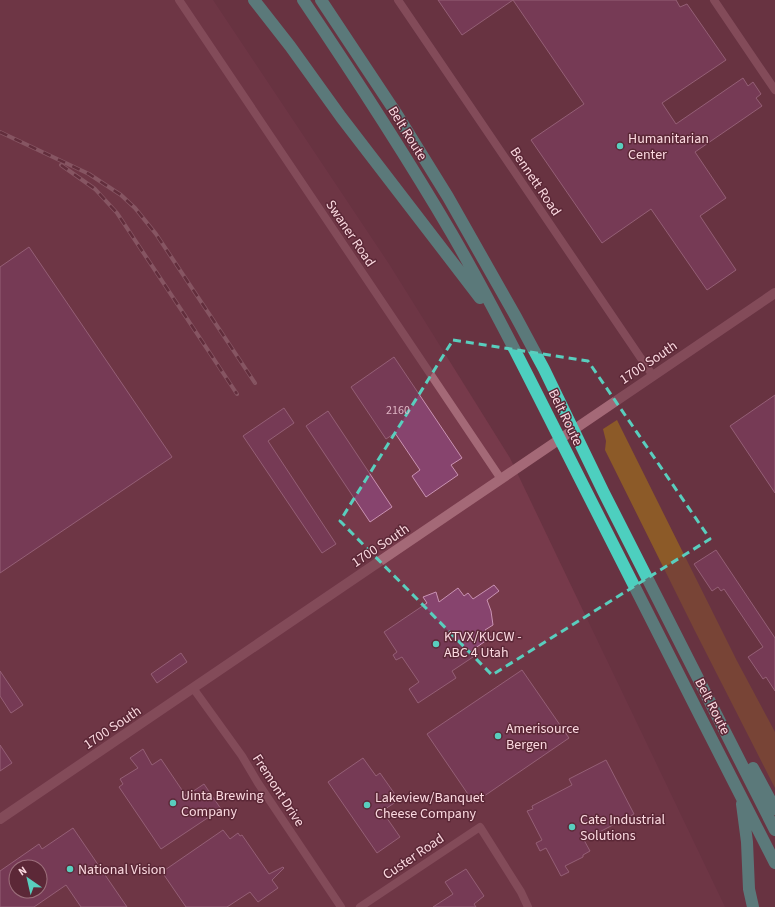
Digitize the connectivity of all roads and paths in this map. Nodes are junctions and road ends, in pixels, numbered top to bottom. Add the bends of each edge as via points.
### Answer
1 (179, 0) edge
2 (254, 0) edge
3 (303, 0) edge
4 (321, 0) edge
5 (398, 0) edge
6 (714, 0) edge
7 (775, 90) edge
8 (775, 293) edge
9 (504, 329) junction
10 (653, 376) junction
11 (501, 479) junction
12 (193, 688) junction
13 (720, 720) junction
14 (740, 793) junction
15 (775, 809) edge
16 (0, 819) edge
17 (775, 830) edge
18 (775, 863) edge
19 (341, 907) edge
20 (360, 907) edge
21 (528, 907) edge
22 (752, 907) edge

1 - 11 street, Swaner Road
2 - 9 highway
3 - 9 highway, Belt Route via 384,121
4 - 13 highway, Belt Route via 448,197 523,330
5 - 10 street, Bennett Road
6 - 7 street
8 - 10 street, 1700 South
9 - 14 highway, Belt Route
10 - 11 street, 1700 South
11 - 12 street, 1700 South
12 - 16 street, 1700 South
12 - 19 street, Fremont Drive via 242,756
13 - 15 highway via 746,755
13 - 17 highway, Belt Route
14 - 18 highway, Belt Route
14 - 22 highway
20 - 21 street, Custer Road via 480,827

